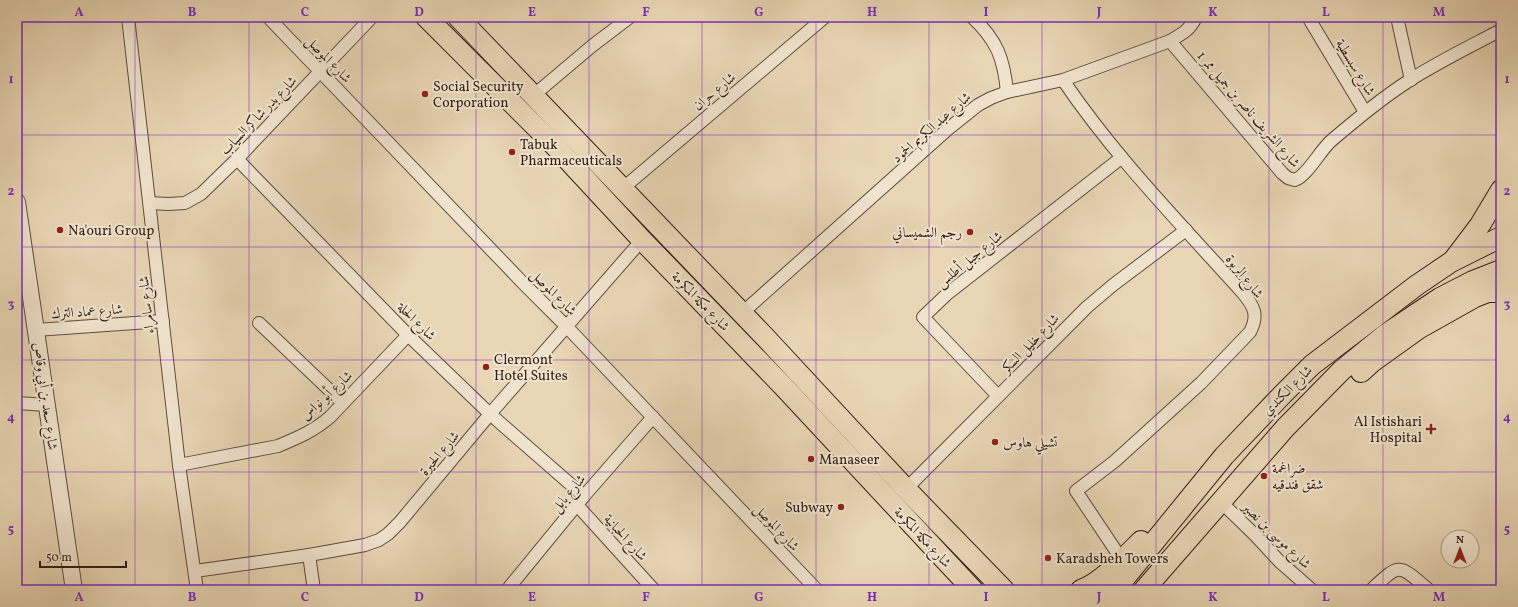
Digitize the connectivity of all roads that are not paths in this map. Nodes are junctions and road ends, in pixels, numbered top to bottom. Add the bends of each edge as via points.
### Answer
1 (128, 17) edge
2 (268, 17) edge
3 (372, 17) edge
4 (426, 17) edge
5 (458, 17) edge
6 (630, 17) edge
7 (825, 17) edge
8 (972, 17) edge
9 (1196, 17) edge
10 (1308, 17) edge
11 (1397, 17) edge
12 (1501, 30) edge
13 (1170, 41) junction
14 (320, 72) junction
15 (1063, 80) junction
16 (1411, 80) junction
17 (1007, 92) junction
18 (534, 95) junction
19 (1365, 112) junction
20 (1122, 158) junction
21 (237, 159) junction
22 (622, 189) junction
23 (1501, 190) edge
24 (17, 202) edge
25 (150, 203) junction
26 (1186, 230) junction
27 (1501, 238) edge
28 (642, 240) junction
29 (1451, 262) junction
30 (1501, 270) edge
31 (1501, 292) edge
32 (742, 314) junction
33 (163, 321) junction
34 (259, 323) dead end
35 (567, 327) junction
36 (36, 330) junction
37 (408, 335) junction
38 (998, 396) junction
39 (1315, 398) junction
40 (17, 403) edge
41 (343, 403) junction
42 (47, 405) junction
43 (490, 414) junction
44 (653, 417) junction
45 (179, 465) junction
46 (906, 489) junction
47 (1193, 494) junction
48 (580, 500) junction
49 (1221, 502) junction
50 (309, 555) junction
51 (1122, 560) junction
52 (194, 571) junction
53 (964, 587) edge
54 (1006, 588) edge
55 (74, 590) edge
56 (197, 590) edge
57 (314, 590) edge
58 (507, 590) edge
59 (654, 590) edge
60 (817, 590) edge
61 (1081, 590) edge
62 (1115, 590) edge
63 (1144, 590) edge
64 (1312, 590) edge
65 (1371, 590) edge
66 (1429, 590) edge

1 - 25 street, شارع سامراء
2 - 14 street, شارع الموصل
3 - 14 street, شارع بدر شاكر السياب
4 - 28 main road, شارع مكة المكرمة via 553,144
5 - 18 main road, شارع مكة المكرمة
6 - 18 street
7 - 22 street, شارع حران
8 - 17 street via 998,49 1003,61
9 - 13 street, شارع عبد الكريم الحمود via 1192,26
10 - 19 street, شارع سبسطية
11 - 16 street
12 - 16 street, شارع الشريف ناصر بن جميل ممر 1
13 - 15 street, شارع عبد الكريم الحمود
13 - 19 street, شارع الشريف ناصر بن جميل ممر 1 via 1282,173 1292,180 1305,174 1320,151
14 - 21 street, شارع بدر شاكر السياب
14 - 35 street, شارع الموصل
15 - 17 street, شارع عبد الكريم الحمود
15 - 20 street, شارع الربوة
16 - 19 street, شارع الشريف ناصر بن جميل ممر 1
17 - 32 street, شارع عبد الكريم الحمود via 978,105 948,129
18 - 22 main road, شارع مكة المكرمة
20 - 26 street, شارع الربوة
20 - 38 street, شارع جبل أطلس via 947,294 922,317
21 - 25 street, شارع بدر شاكر السياب via 201,194 185,203
21 - 37 street, شارع الحلة
22 - 32 main road, شارع مكة المكرمة
23 - 29 main road via 1480,225
24 - 36 street, شارع سعد بن أبي وقاص
25 - 33 street, شارع سامراء
26 - 38 street, شارع خليل السكر via 1087,307
26 - 51 street, شارع الربوة via 1251,303 1255,323 1250,332 1201,384 1115,461 1076,490
27 - 29 main road, شارع الكندي
28 - 35 street, شارع الحيرة
28 - 53 main road, شارع مكة المكرمة via 783,386
29 - 47 main road, شارع الكندي via 1312,365 1229,451
30 - 39 main road, شارع الكندي via 1440,298 1386,334 1342,370
31 - 39 main road via 1488,292 1475,297 1424,326 1334,392
32 - 46 main road, شارع مكة المكرمة
33 - 36 street, شارع عماد الترك
33 - 45 street, شارع سامراء
34 - 41 street
35 - 43 street, شارع الحيرة
35 - 44 street, شارع الموصل
36 - 42 street, شارع سعد بن أبي وقاص
37 - 41 street, شارع أبو نواس
37 - 43 street, شارع الحلة
38 - 46 street, شارع خليل السكر
39 - 49 main road, شارع الكندي via 1286,427
40 - 42 street
41 - 45 street, شارع أبو نواس via 317,428 293,440 258,450
42 - 55 street, شارع سعد بن أبي وقاص
43 - 48 street, شارع الحلة
43 - 50 street, شارع الحيرة via 440,476 388,534 365,545
44 - 48 street, شارع بابل
44 - 60 street, شارع الموصل
45 - 52 street, شارع سامراء
46 - 54 main road, شارع مكة المكرمة
47 - 51 main road via 1159,522
47 - 62 main road, شارع الكندي
48 - 58 street, شارع بابل
48 - 59 street, شارع الحبانية
49 - 63 main road, شارع الكندي
49 - 64 street, شارع موسى بن نصير via 1280,562
50 - 52 street, شارع الحيرة
50 - 57 street
51 - 61 main road
52 - 56 street, شارع سامراء
65 - 66 street via 1396,569 1404,570

